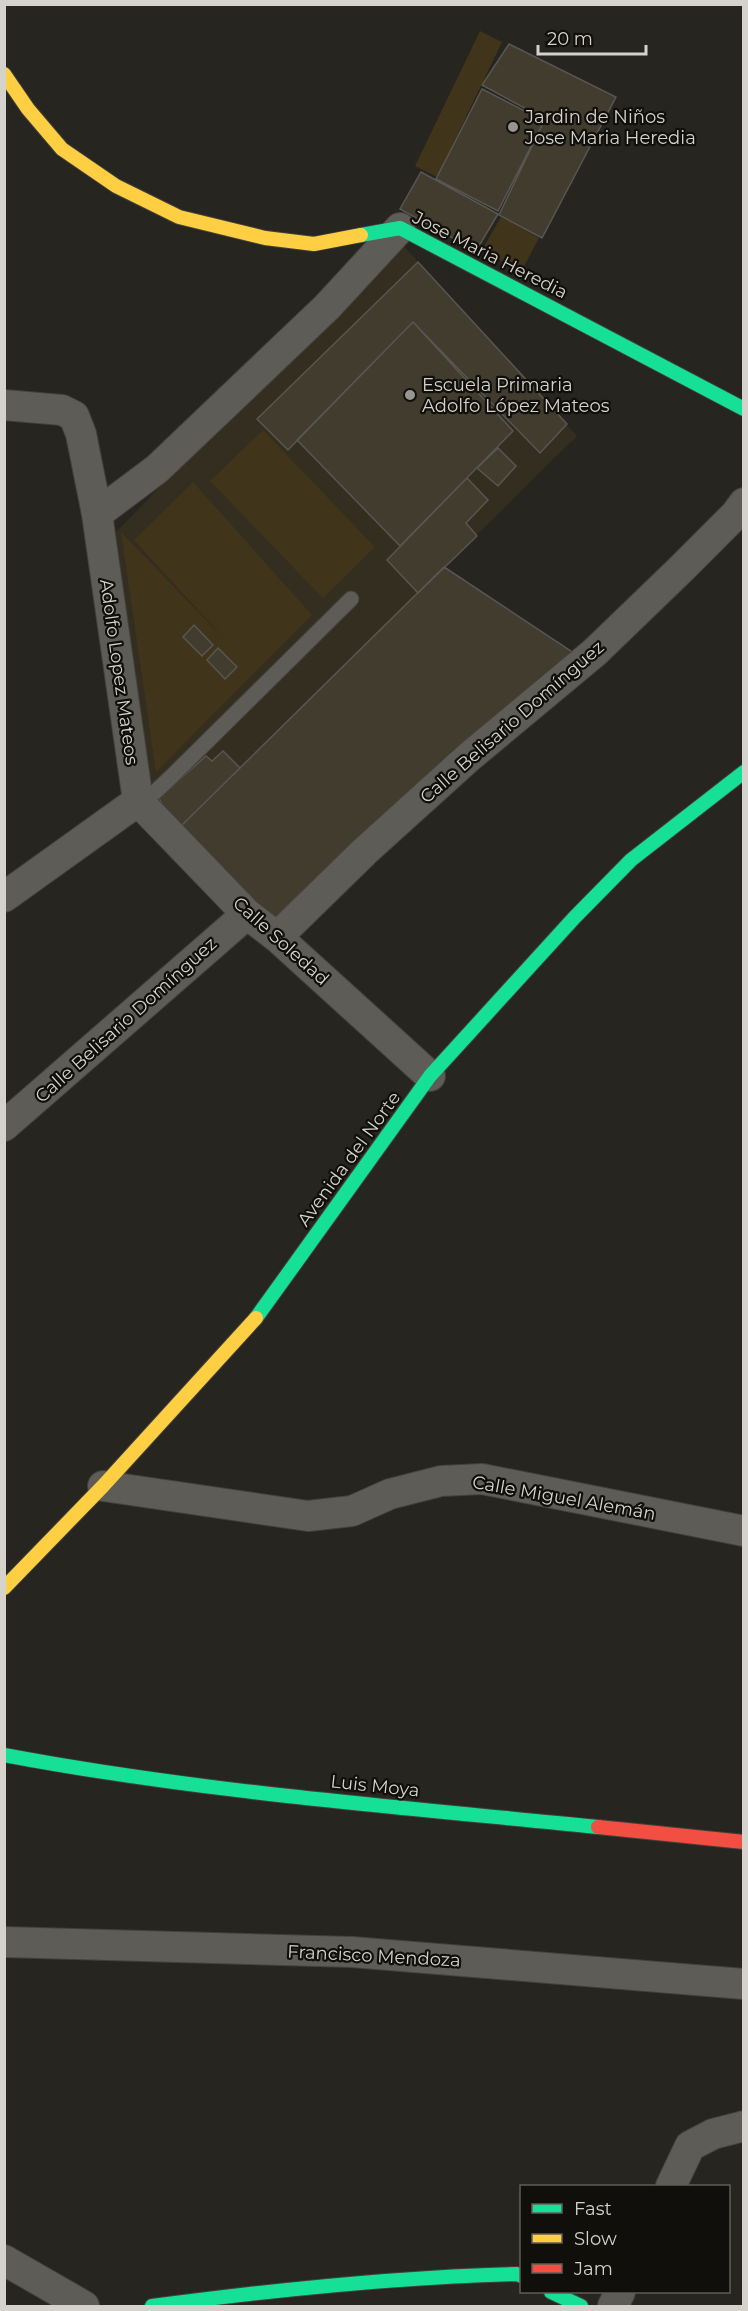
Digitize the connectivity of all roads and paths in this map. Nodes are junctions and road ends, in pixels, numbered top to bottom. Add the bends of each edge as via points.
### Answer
1 (4, 74) edge
2 (399, 228) junction
3 (4, 405) edge
4 (744, 409) edge
5 (744, 503) edge
6 (97, 514) junction
7 (351, 599) dead end
8 (744, 772) edge
9 (138, 801) junction
10 (4, 897) edge
11 (247, 914) junction
12 (277, 937) junction
13 (430, 1076) junction
14 (4, 1126) edge
15 (103, 1486) junction
16 (744, 1531) edge
17 (4, 1588) edge
18 (4, 1755) edge
19 (744, 1842) edge
20 (4, 1942) edge
21 (744, 1984) edge
22 (744, 2126) edge
23 (672, 2185) edge
24 (4, 2260) edge
25 (520, 2275) edge
26 (554, 2293) edge
27 (620, 2293) edge
28 (84, 2307) edge
29 (153, 2307) edge
30 (580, 2307) edge
31 (613, 2307) edge

1 - 2 street, Jose Maria Heredia via 62,149 116,186 179,217 265,238 314,244
2 - 4 street, Jose Maria Heredia
2 - 6 street via 327,307 165,461
3 - 6 street, Adolfo Lopez Mateos via 62,410 74,416
5 - 12 street, Calle Belisario Domínguez via 595,652 469,757
6 - 9 street, Adolfo Lopez Mateos
7 - 9 lane via 170,778
8 - 13 street, Avenida del Norte via 631,860
9 - 10 street
9 - 11 street, Calle Soledad
11 - 12 street, Calle Soledad
11 - 14 street, Calle Belisario Domínguez
12 - 13 street, Calle Soledad
13 - 15 street, Avenida del Norte via 263,1310
15 - 16 street, Calle Miguel Alemán via 308,1516 352,1511 390,1494 441,1481 482,1479
15 - 17 street, Avenida del Norte
18 - 19 street, Luis Moya via 84,1770 316,1799
20 - 21 street, Francisco Mendoza via 352,1952
22 - 23 street via 713,2134 690,2146
24 - 28 street
25 - 29 street via 410,2278 246,2293
26 - 30 street
27 - 31 street

